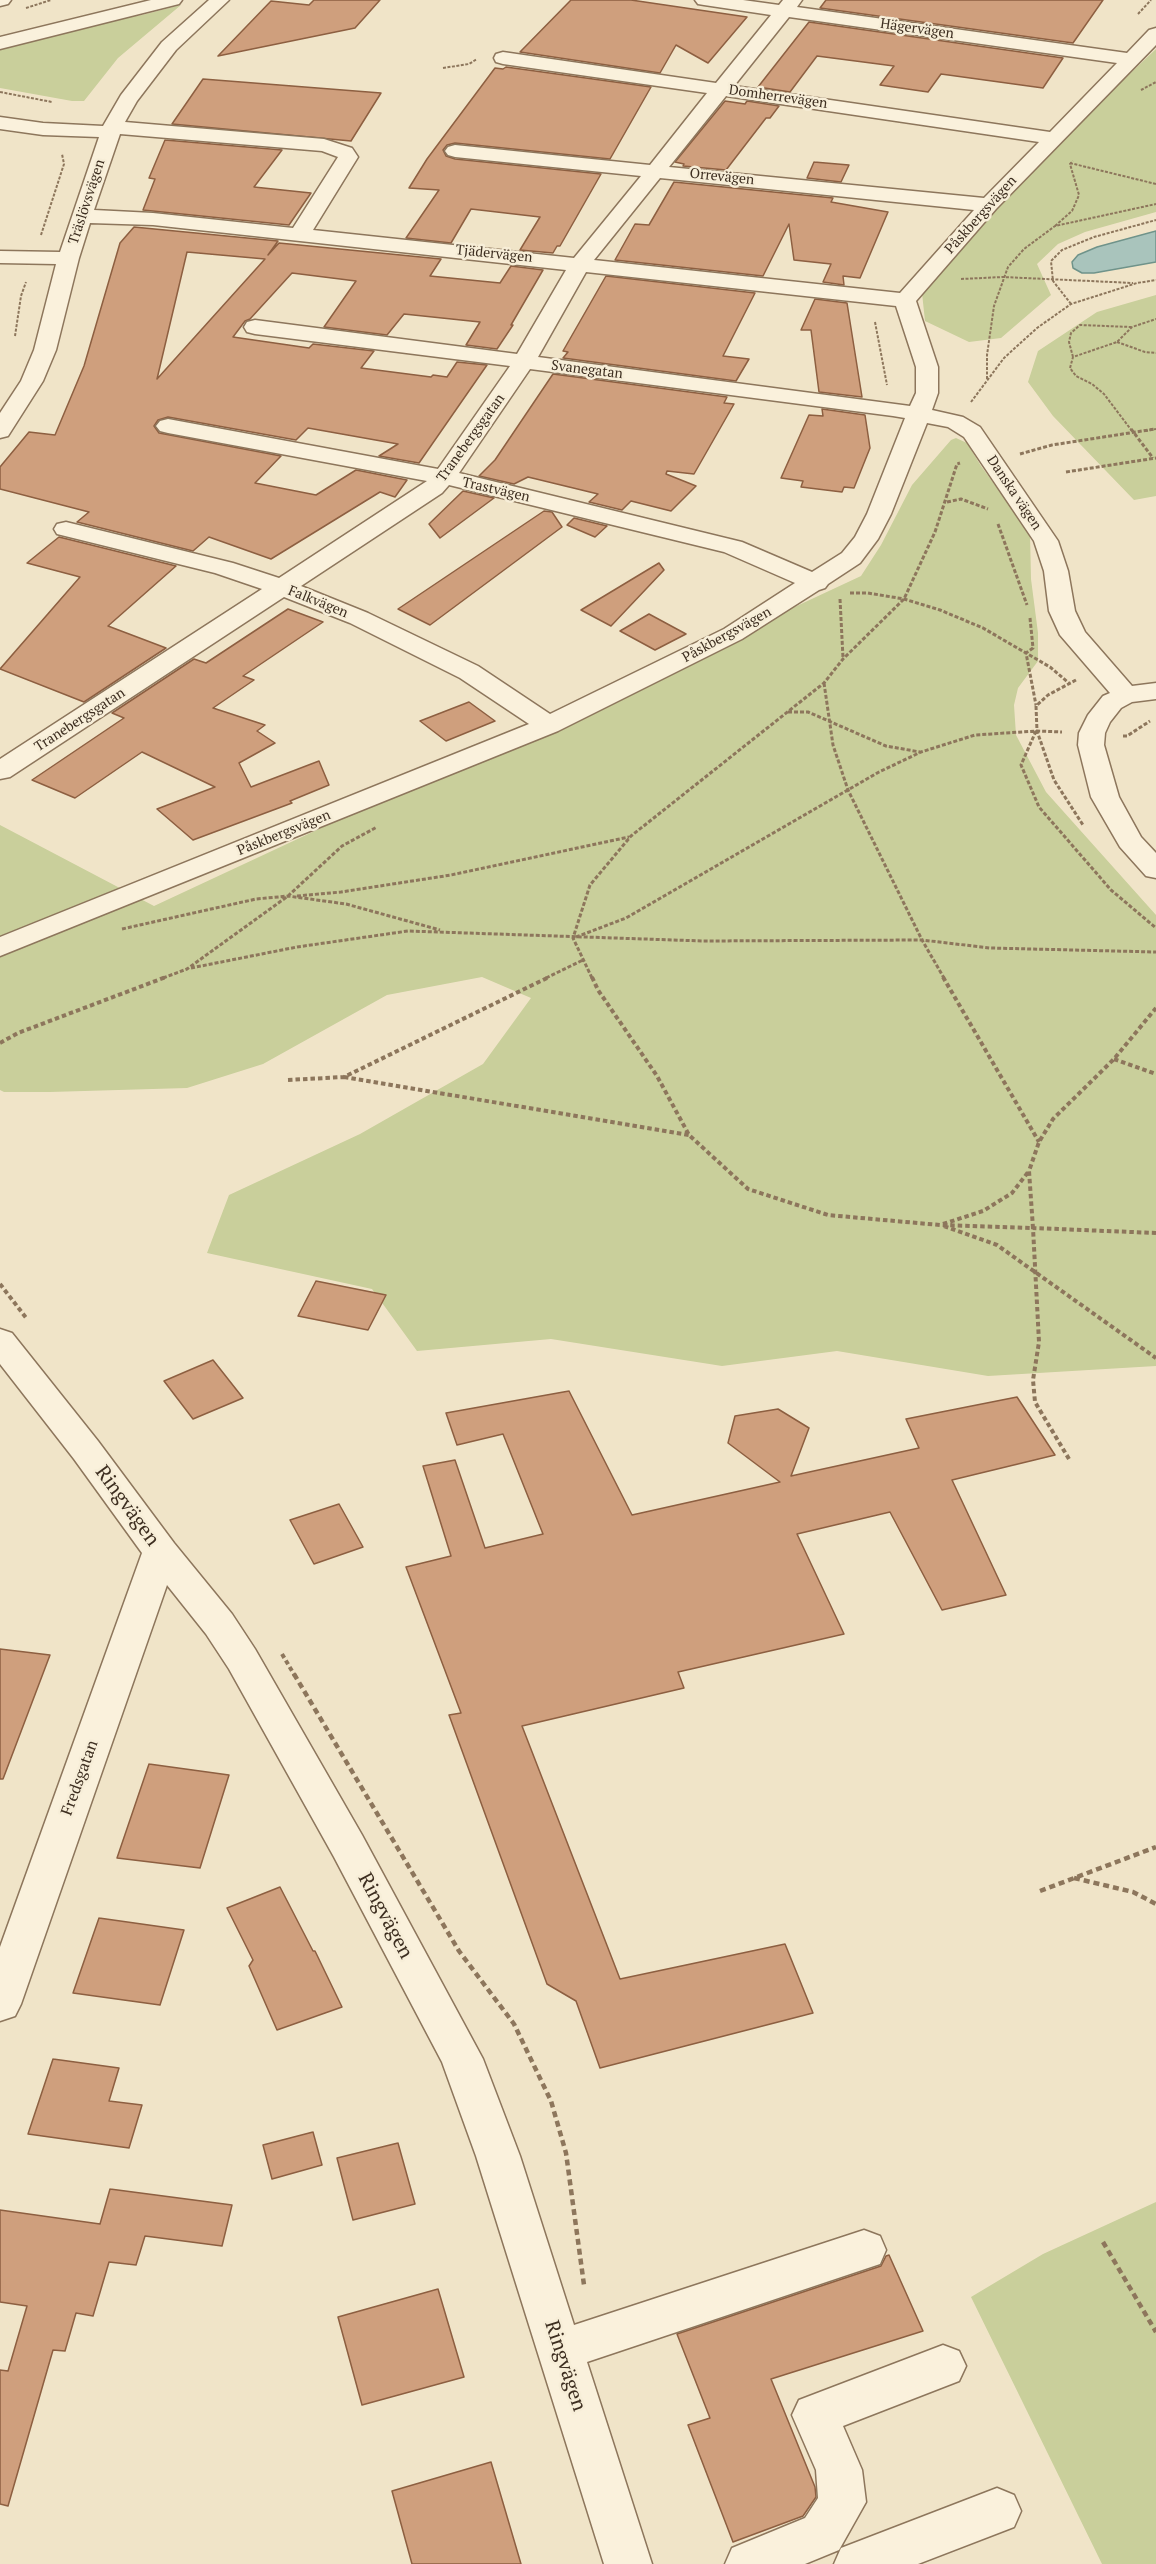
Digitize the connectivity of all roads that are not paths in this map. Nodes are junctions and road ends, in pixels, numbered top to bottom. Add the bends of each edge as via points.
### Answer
1 (112, 0) edge
2 (173, 0) edge
3 (704, 0) edge
4 (216, 3) edge
5 (789, 5) edge
6 (0, 32) edge
7 (1156, 33) edge
8 (0, 43) edge
9 (503, 58) road end
10 (1130, 59) junction
11 (722, 89) junction
12 (0, 123) edge
13 (111, 130) junction
14 (1053, 138) junction
15 (455, 151) dead end
16 (653, 170) junction
17 (990, 205) junction
18 (82, 216) junction
19 (300, 234) junction
20 (0, 257) edge
21 (68, 258) junction
22 (580, 264) junction
23 (908, 296) junction
24 (255, 327) dead end
25 (524, 362) junction
26 (919, 414) junction
27 (168, 426) dead end
28 (0, 431) edge
29 (445, 477) junction
30 (66, 529) dead end
31 (816, 583) junction
32 (280, 587) junction
33 (1062, 611) junction
34 (1156, 691) edge
35 (1126, 695) junction
36 (549, 725) junction
37 (0, 742) edge
38 (30, 752) junction
39 (0, 771) edge
40 (1156, 870) edge
41 (0, 947) edge
42 (0, 1341) edge
43 (160, 1552) junction
44 (0, 2004) edge
45 (864, 2250) dead end
46 (561, 2350) junction
47 (944, 2366) dead end
48 (997, 2511) dead end
49 (628, 2564) edge
50 (749, 2564) edge
51 (858, 2564) edge

1 - 6 street
2 - 8 street
3 - 5 street, Hägervägen
4 - 13 street, Träslövsvägen via 169,46 128,99
5 - 10 street, Hägervägen
5 - 11 street, Tranebergsgatan
7 - 10 street, Påskbergsvägen
9 - 11 street, Domherrevägen
10 - 14 street, Påskbergsvägen
11 - 14 street, Domherrevägen
11 - 16 street, Tranebergsgatan
12 - 13 street via 43,129
13 - 18 street, Träslövsvägen
13 - 19 street via 324,146 345,152 348,157
14 - 17 street, Påskbergsvägen
15 - 16 street, Orrevägen
16 - 17 street, Orrevägen
16 - 22 street, Tranebergsgatan
17 - 23 street, Påskbergsvägen
18 - 19 street, Tjädervägen via 144,218
18 - 21 street, Träslövsvägen
19 - 22 street, Tjädervägen
20 - 21 street
21 - 28 street, Träslövsvägen via 45,350 32,381
22 - 23 street, Tjädervägen
22 - 25 street, Tranebergsgatan
23 - 26 street, Påskbergsvägen via 927,367 927,393
24 - 25 street, Svanegatan
25 - 26 street, Svanegatan
25 - 29 street, Tranebergsgatan
26 - 31 street, Påskbergsvägen via 866,539 851,558
26 - 33 street, Danska vägen via 955,422 972,432 1046,541 1056,571
27 - 29 street, Trastvägen
29 - 31 street, Trastvägen via 717,542
29 - 32 street, Tranebergsgatan via 421,498
30 - 32 street, Falkvägen via 180,556
31 - 36 street, Påskbergsvägen via 723,639
32 - 36 street, Falkvägen via 359,618 439,656
32 - 38 street, Tranebergsgatan
33 - 35 street, Danska vägen via 1073,635
33 - 35 street, Danska vägen via 1056,634 1077,680
34 - 35 street
35 - 40 street via 1103,711 1092,733 1091,745 1116,818
36 - 41 street, Påskbergsvägen
37 - 38 street
38 - 39 street, Tranebergsgatan
42 - 43 street, Ringvägen
43 - 44 street, Fredsgatan
43 - 46 street, Ringvägen via 219,1624 242,1659 462,2059
45 - 46 street
46 - 49 street, Ringvägen
47 - 50 street via 815,2415 838,2470 842,2502 822,2535
48 - 51 street

